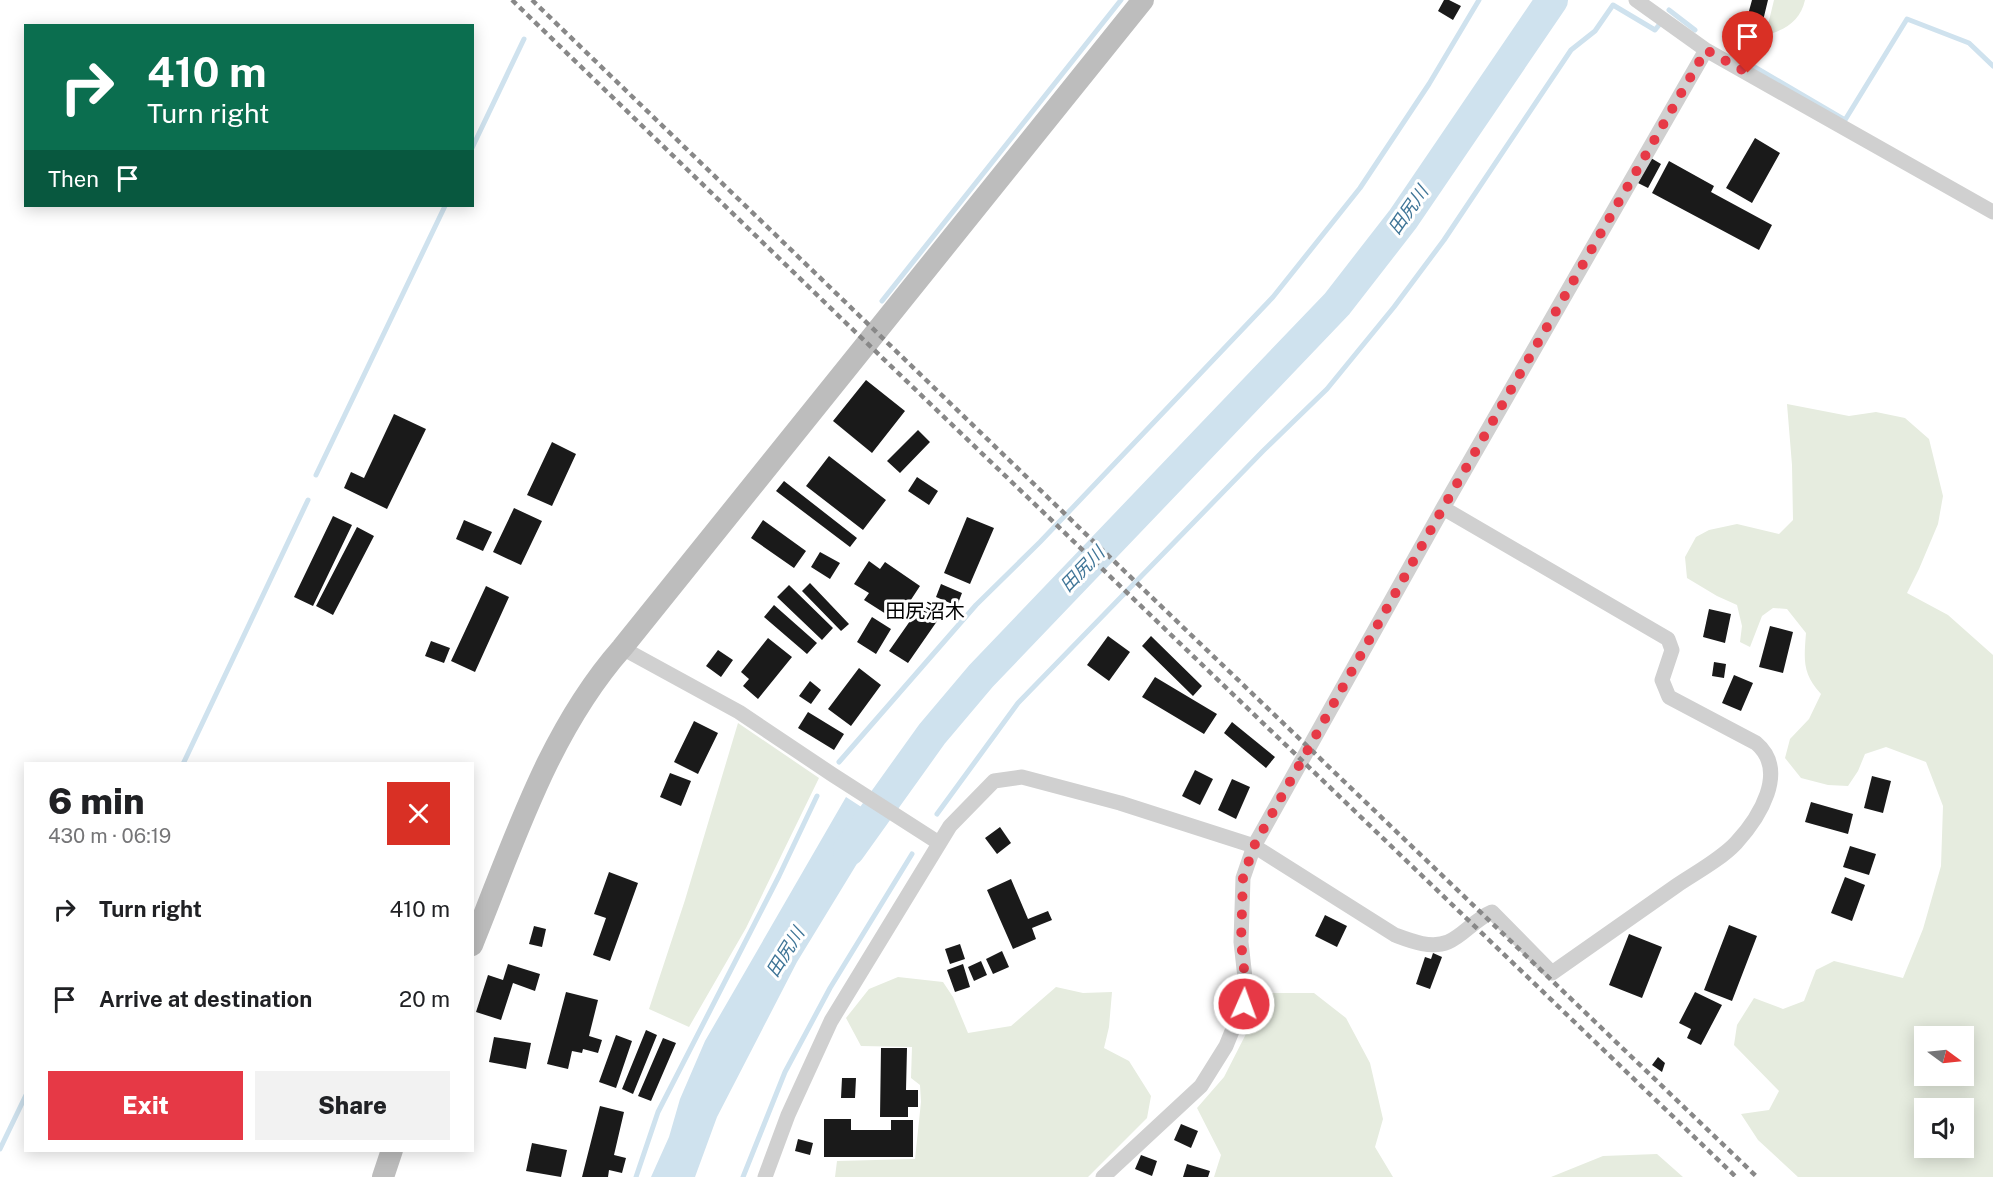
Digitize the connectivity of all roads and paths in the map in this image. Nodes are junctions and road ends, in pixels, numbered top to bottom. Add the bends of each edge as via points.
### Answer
1 (1143, 0) edge
2 (1640, 1) edge
3 (1706, 50) junction
4 (1993, 212) edge
5 (1443, 508) junction
6 (622, 648) junction
7 (939, 843) junction
8 (1254, 846) junction
9 (474, 940) edge
10 (391, 1152) edge
11 (383, 1177) edge
12 (765, 1177) edge
13 (1103, 1177) edge

1 - 6 street
2 - 3 street
3 - 4 street
3 - 5 street
5 - 8 street
5 - 8 street via 1668,639 1671,650 1662,680 1670,697 1766,752 1771,783 1763,805 1734,844 1552,973 1492,912 1448,942 1415,942 1395,935
6 - 7 street via 739,712
6 - 9 street via 572,715 545,767
7 - 8 street via 950,826 994,781 1022,777 1120,803
7 - 12 street via 831,1021
8 - 13 street via 1243,878 1244,1004 1226,1046 1201,1086
10 - 11 street

